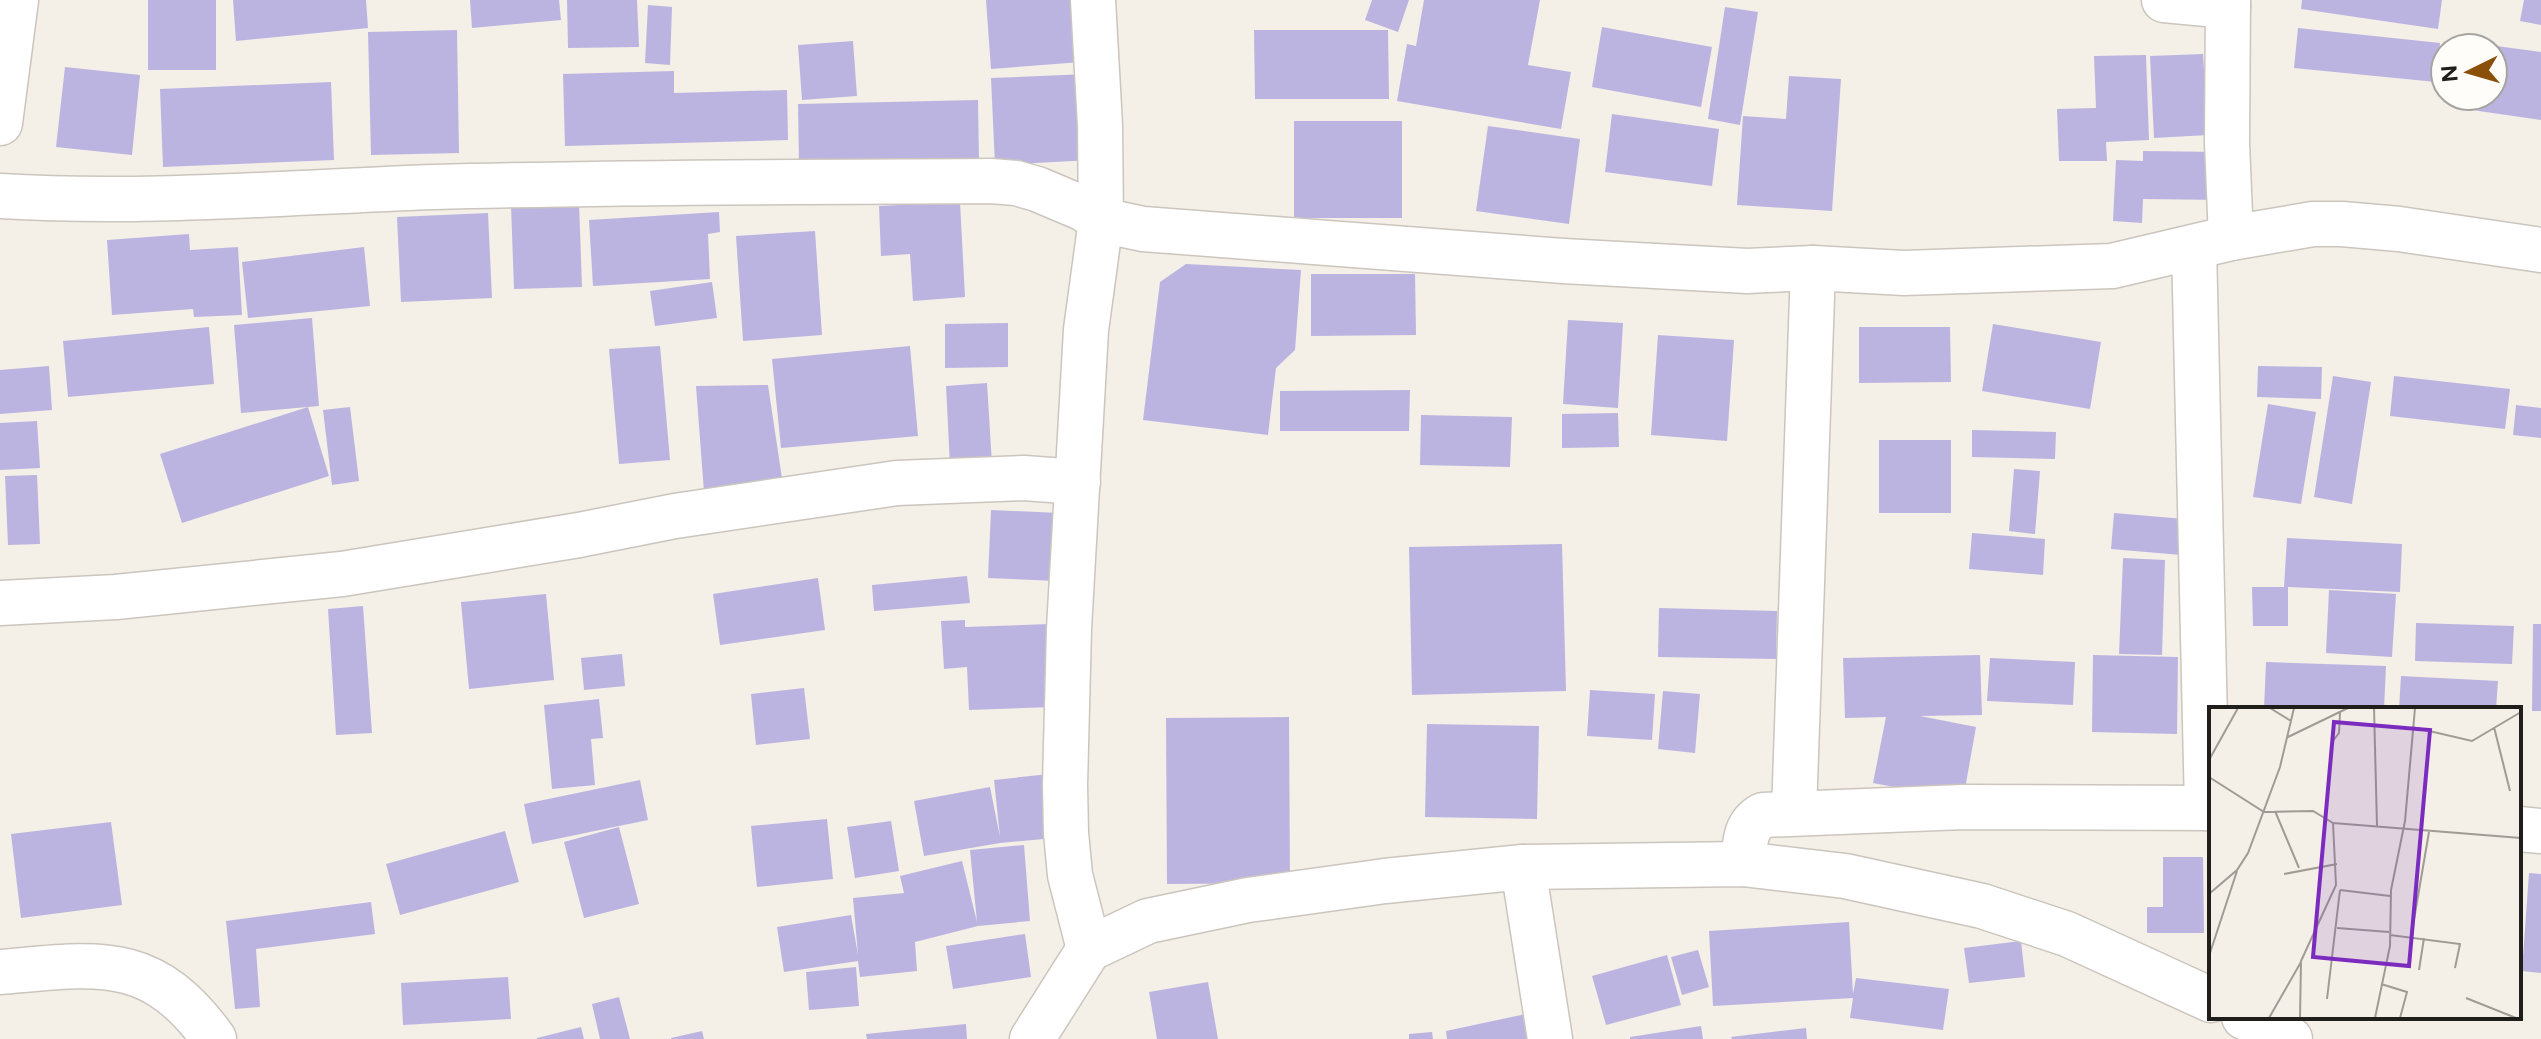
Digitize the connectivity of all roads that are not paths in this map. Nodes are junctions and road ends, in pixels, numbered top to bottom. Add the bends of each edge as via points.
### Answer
1 (16, 0) edge
2 (1093, 0) edge
3 (2164, 0) edge
4 (2228, 3) edge
5 (0, 123) edge
6 (0, 196) edge
7 (1101, 220) junction
8 (2213, 243) junction
9 (2541, 250) edge
10 (1813, 268) junction
11 (1078, 482) junction
12 (0, 603) edge
13 (2210, 707) edge
14 (2209, 808) edge
15 (1794, 812) junction
16 (2521, 829) edge
17 (2541, 831) edge
18 (1743, 864) junction
19 (1523, 867) junction
20 (1089, 949) junction
21 (0, 972) edge
22 (2209, 999) edge
23 (2248, 1019) edge
24 (214, 1039) edge
25 (1032, 1039) edge
26 (1550, 1039) edge
27 (2290, 1039) edge

1 - 5 street
2 - 7 street
3 - 4 street
4 - 8 street via 2227,143
6 - 7 street via 205,198 435,187 991,181 1037,189
7 - 10 street via 1143,229 1548,260 1747,271
7 - 11 street via 1086,330
8 - 9 street via 2313,224 2342,224
8 - 10 street via 2112,266 1904,273
8 - 13 street
10 - 15 street
11 - 12 street via 1024,478 897,483 342,574
11 - 20 street via 1066,833 1070,875
14 - 15 street
15 - 18 street via 1754,820
16 - 17 street
18 - 19 street
18 - 22 street via 1845,876 1982,906 2067,934
19 - 20 street via 1248,900 1148,921
19 - 26 street
20 - 25 street
21 - 24 street via 120,968 148,977 185,1004
23 - 27 street

